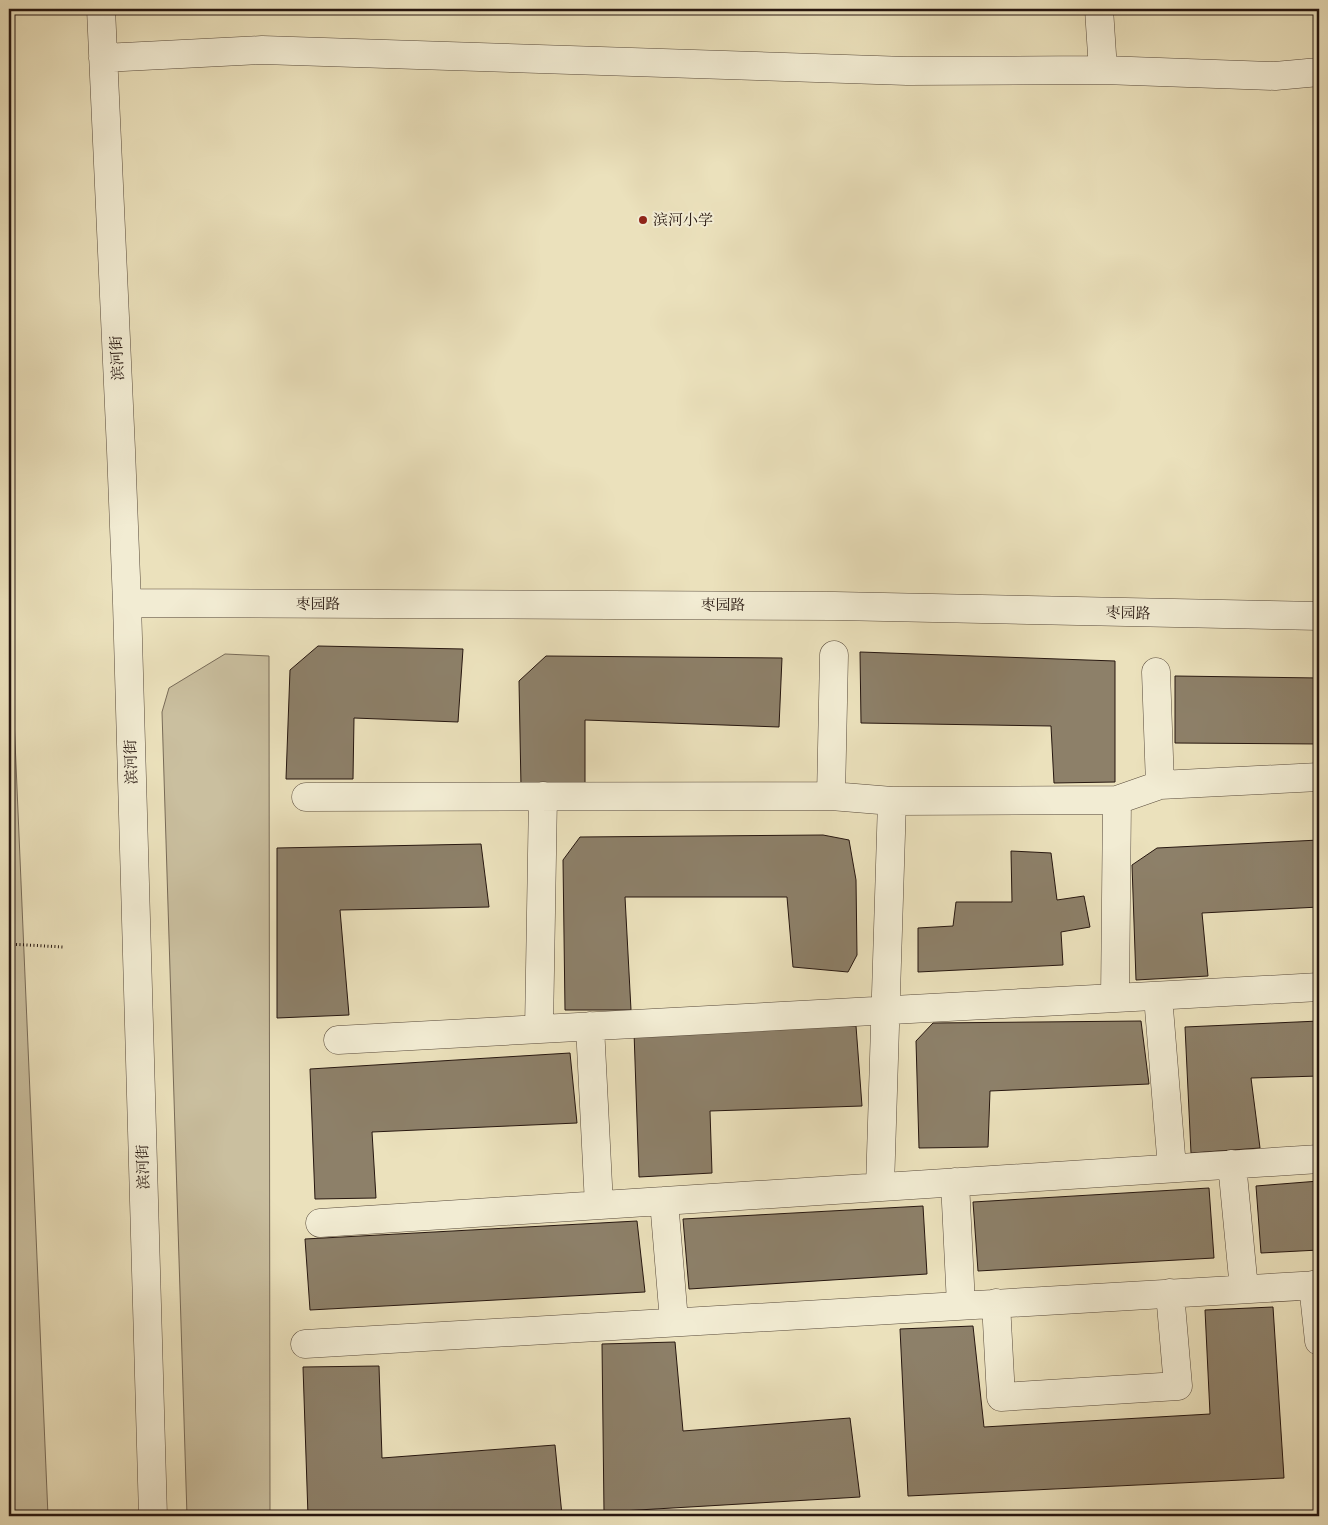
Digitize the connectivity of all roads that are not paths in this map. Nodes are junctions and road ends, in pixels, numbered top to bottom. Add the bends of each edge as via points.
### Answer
1 (101, 9) edge
2 (1099, 9) edge
3 (103, 58) junction
4 (1103, 70) junction
5 (1319, 72) edge
6 (127, 603) junction
7 (1319, 616) edge
8 (834, 655) dead end
9 (1156, 672) dead end
10 (1319, 777) edge
11 (1160, 785) junction
12 (543, 796) junction
13 (831, 796) junction
14 (306, 797) dead end
15 (1117, 800) junction
16 (892, 802) junction
17 (1319, 988) edge
18 (1158, 996) junction
19 (1115, 998) junction
20 (885, 1011) junction
21 (590, 1026) junction
22 (539, 1029) junction
23 (338, 1040) dead end
24 (1319, 1159) edge
25 (1232, 1164) junction
26 (1172, 1168) junction
27 (955, 1182) junction
28 (880, 1187) junction
29 (664, 1201) junction
30 (599, 1205) junction
31 (320, 1223) dead end
32 (1316, 1285) edge
33 (1244, 1289) junction
34 (1170, 1293) junction
35 (996, 1303) junction
36 (961, 1305) junction
37 (674, 1321) junction
38 (1319, 1341) edge
39 (305, 1344) dead end
40 (153, 1516) edge

1 - 3 street, 滨河街
2 - 4 street
3 - 4 street via 262,50 907,71
3 - 6 street, 滨河街
4 - 5 street via 1275,76
6 - 7 street, 枣园路 via 825,606
6 - 40 street, 滨河街
8 - 13 street
9 - 11 street
10 - 11 street
11 - 15 street
12 - 13 street
12 - 14 street
12 - 22 street
13 - 16 street
15 - 16 street
15 - 19 street
16 - 20 street
17 - 18 street
18 - 19 street
18 - 26 street
19 - 20 street
20 - 21 street
20 - 28 street
21 - 22 street
21 - 30 street
22 - 23 street
24 - 25 street
25 - 26 street
25 - 33 street
26 - 27 street
27 - 28 street
27 - 36 street
28 - 29 street
29 - 30 street
29 - 37 street
30 - 31 street
32 - 33 street
32 - 38 street
33 - 34 street
34 - 35 street
34 - 35 street via 1178,1386 1011,1397 1001,1397
35 - 36 street
36 - 37 street
37 - 39 street

